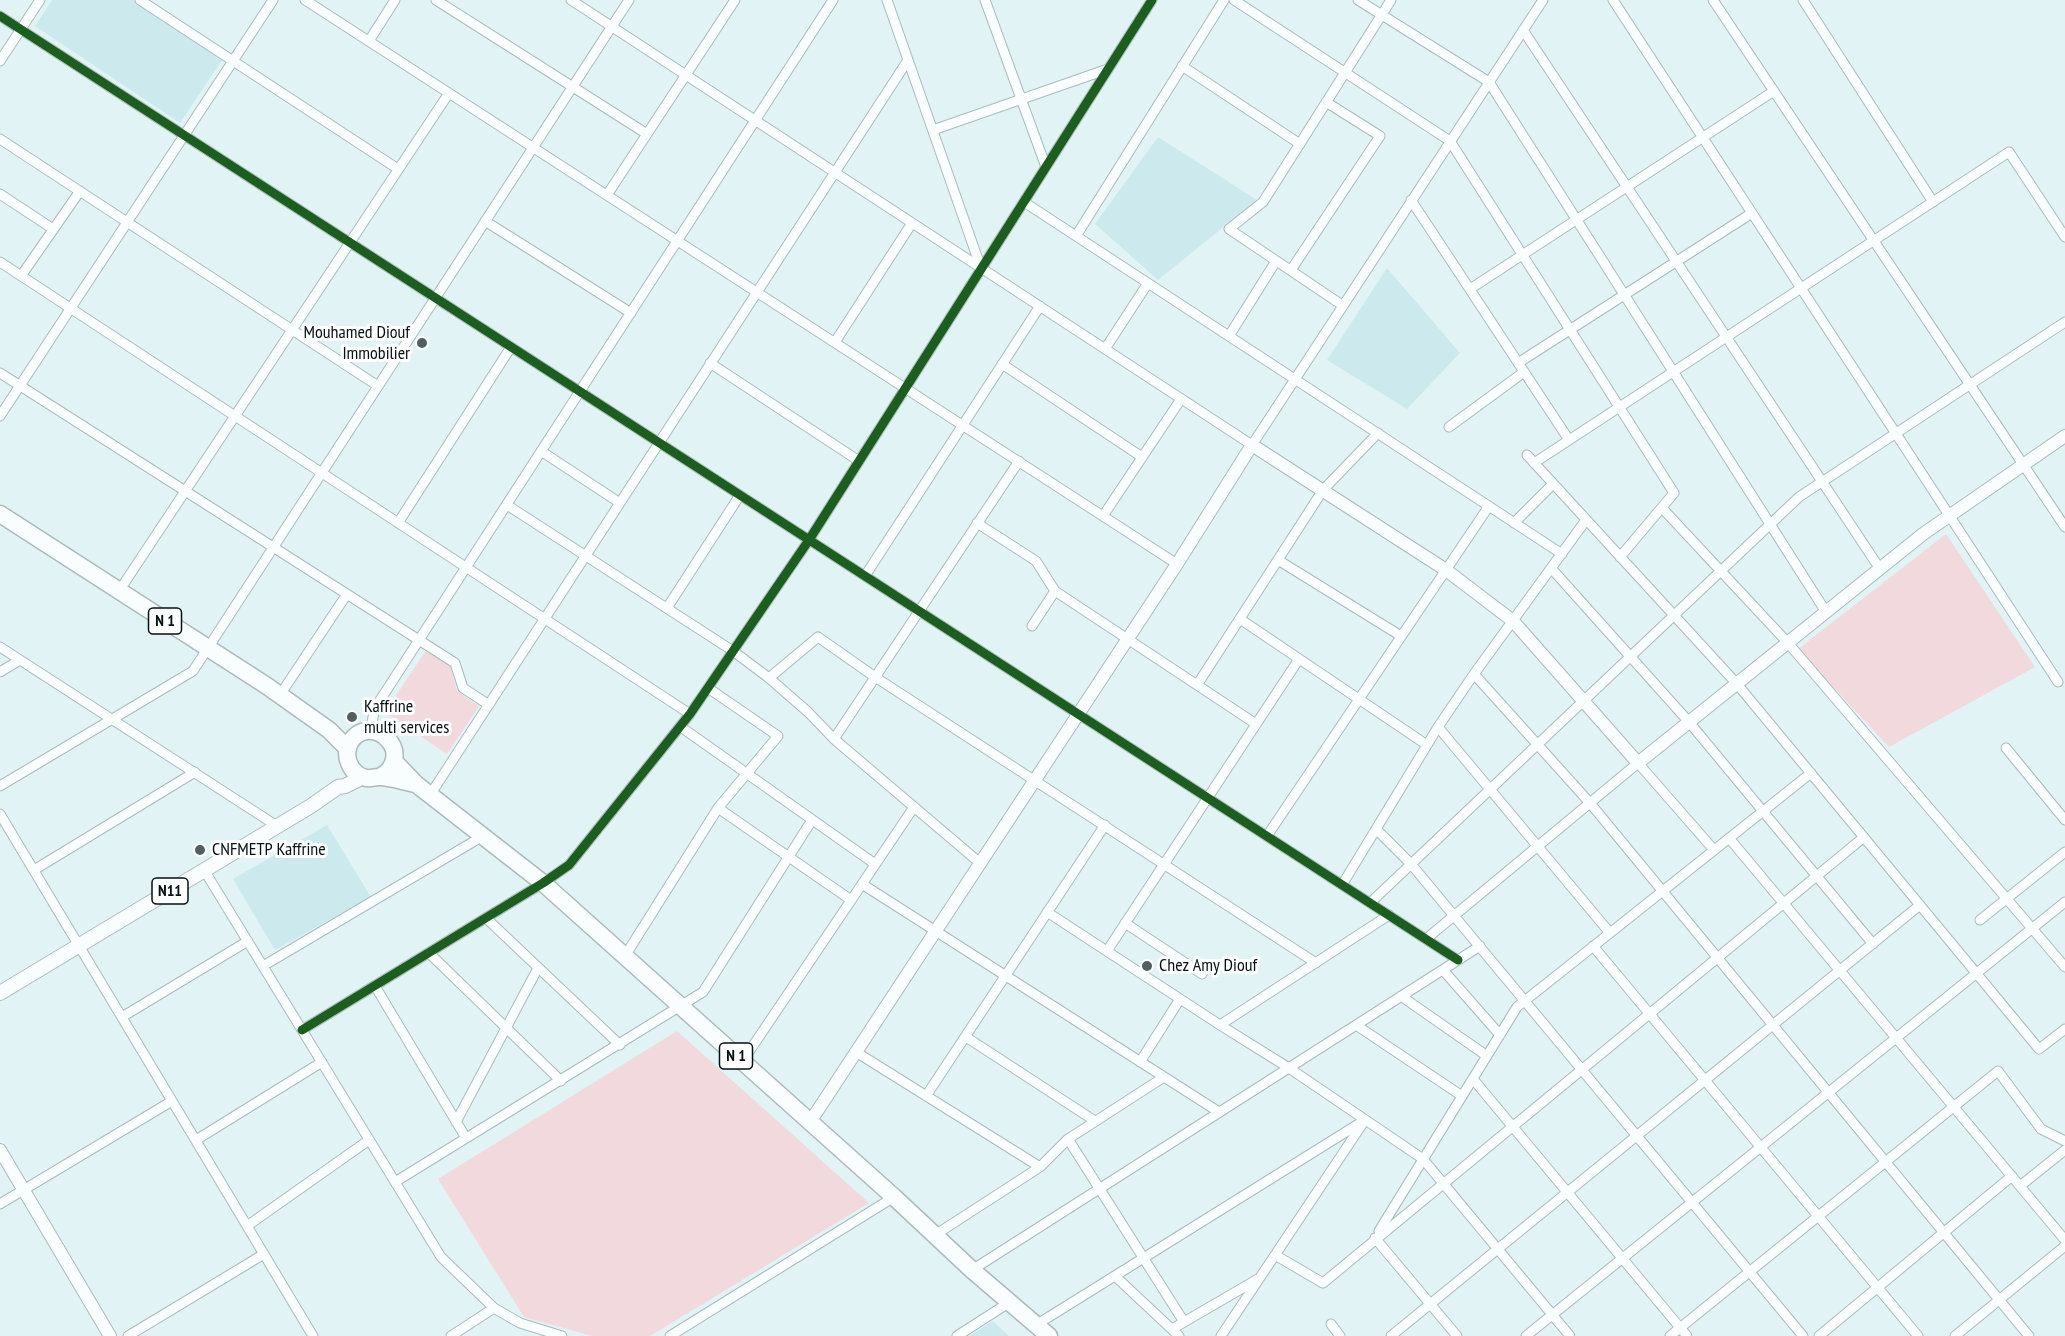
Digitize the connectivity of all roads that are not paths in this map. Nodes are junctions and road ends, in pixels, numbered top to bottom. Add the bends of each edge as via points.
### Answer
1 (40, 0) edge
2 (140, 0) edge
3 (273, 0) edge
4 (305, 0) edge
5 (395, 0) edge
6 (436, 0) edge
7 (571, 0) edge
8 (629, 0) edge
9 (735, 0) edge
10 (833, 0) edge
11 (887, 0) edge
12 (985, 0) edge
13 (1152, 0) edge
14 (1224, 0) edge
15 (1234, 0) edge
16 (1358, 0) edge
17 (1390, 0) edge
18 (1543, 0) edge
19 (1613, 0) edge
20 (1713, 0) edge
21 (1803, 0) edge
22 (1381, 15) junction
23 (0, 16) edge
24 (611, 27) junction
25 (21, 30) junction
26 (1523, 30) junction
27 (369, 41) junction
28 (908, 60) junction
29 (0, 61) edge
30 (233, 61) junction
31 (1182, 66) junction
32 (1108, 69) junction
33 (1345, 73) junction
34 (686, 75) junction
35 (1489, 82) junction
36 (572, 87) junction
37 (1774, 91) junction
38 (449, 93) junction
39 (1021, 99) junction
40 (1326, 102) junction
41 (755, 121) junction
42 (933, 130) junction
43 (647, 134) junction
44 (184, 135) junction
45 (1702, 137) junction
46 (0, 139) edge
47 (1450, 141) junction
48 (1300, 144) junction
49 (533, 147) junction
50 (1046, 167) junction
51 (398, 169) junction
52 (834, 172) junction
53 (1627, 186) junction
54 (80, 191) junction
55 (0, 194) edge
56 (608, 195) junction
57 (1412, 200) junction
58 (1024, 202) junction
59 (1933, 202) junction
60 (1752, 213) junction
61 (1576, 219) junction
62 (485, 221) junction
63 (127, 222) junction
64 (912, 223) junction
65 (54, 229) junction
66 (1076, 236) junction
67 (2065, 237) edge
68 (678, 241) junction
69 (1874, 241) junction
70 (350, 243) junction
71 (1522, 254) junction
72 (1276, 261) junction
73 (0, 262) edge
74 (1677, 262) junction
75 (981, 268) junction
76 (1291, 270) junction
77 (21, 276) junction
78 (1148, 283) junction
79 (1801, 288) junction
80 (1470, 289) junction
81 (757, 292) junction
82 (1624, 295) junction
83 (435, 298) junction
84 (1342, 305) junction
85 (1040, 306) junction
86 (70, 308) junction
87 (631, 313) junction
88 (2065, 322) edge
89 (292, 330) junction
90 (1570, 330) junction
91 (1229, 336) junction
92 (1726, 337) junction
93 (835, 342) junction
94 (511, 347) junction
95 (1106, 349) junction
96 (710, 363) junction
97 (1518, 363) junction
98 (1002, 364) junction
99 (1524, 372) junction
100 (1673, 372) junction
101 (0, 373) edge
102 (1294, 378) junction
103 (20, 385) junction
104 (1970, 385) junction
105 (378, 386) junction
106 (906, 388) junction
107 (580, 392) junction
108 (1181, 399) junction
109 (1620, 407) junction
110 (0, 416) edge
111 (235, 416) junction
112 (963, 425) junction
113 (1449, 427) dead end
114 (1378, 433) junction
115 (1896, 434) junction
116 (2065, 436) edge
117 (1569, 440) junction
118 (659, 443) junction
119 (1252, 445) junction
120 (542, 451) junction
121 (1527, 455) dead end
122 (1142, 457) junction
123 (859, 461) junction
124 (1019, 461) junction
125 (1534, 463) junction
126 (2024, 465) junction
127 (322, 472) junction
128 (1822, 482) junction
129 (1553, 484) junction
130 (1323, 490) junction
131 (185, 491) junction
132 (740, 495) junction
133 (620, 503) junction
134 (507, 505) junction
135 (1489, 506) junction
136 (1662, 508) junction
137 (0, 514) edge
138 (1103, 516) junction
139 (1949, 516) junction
140 (1586, 520) junction
141 (398, 523) junction
142 (1514, 523) junction
143 (977, 524) junction
144 (1770, 524) junction
145 (2065, 526) edge
146 (809, 540) junction
147 (273, 547) junction
148 (1562, 554) junction
149 (585, 556) junction
150 (1620, 557) junction
151 (1278, 560) junction
152 (1177, 564) junction
153 (466, 567) junction
154 (1551, 568) junction
155 (1880, 569) junction
156 (1446, 570) junction
157 (1720, 571) junction
158 (865, 576) junction
159 (119, 591) junction
160 (1055, 591) junction
161 (347, 594) junction
162 (667, 608) junction
163 (919, 611) junction
164 (1826, 612) junction
165 (1674, 615) junction
166 (545, 619) junction
167 (1240, 619) junction
168 (1513, 621) junction
169 (1032, 626) dead end
170 (1401, 636) junction
171 (1128, 639) junction
172 (419, 640) junction
173 (1788, 643) junction
174 (0, 647) edge
175 (208, 648) junction
176 (733, 651) junction
177 (1630, 656) junction
178 (1299, 658) junction
179 (20, 660) junction
180 (0, 672) edge
181 (1474, 674) junction
182 (875, 677) junction
183 (770, 678) junction
184 (2058, 682) dead end
185 (1737, 684) junction
186 (1197, 685) junction
187 (708, 688) junction
188 (280, 695) junction
189 (1359, 699) junction
190 (1583, 700) junction
191 (489, 705) junction
192 (690, 714) junction
193 (1078, 714) junction
194 (111, 718) junction
195 (1689, 722) junction
196 (1256, 724) junction
197 (681, 727) junction
198 (1438, 727) junction
199 (834, 739) junction
200 (1537, 744) junction
201 (355, 745) junction
202 (1427, 745) junction
203 (2006, 748) dead end
204 (394, 761) junction
205 (1638, 763) junction
206 (195, 772) junction
207 (1811, 773) junction
208 (747, 774) junction
209 (371, 777) junction
210 (1035, 780) junction
211 (416, 784) junction
212 (0, 786) edge
213 (338, 787) junction
214 (1490, 789) junction
215 (430, 795) junction
216 (1207, 798) junction
217 (1590, 803) junction
218 (914, 807) junction
219 (718, 808) junction
220 (1763, 811) junction
221 (0, 814) edge
222 (812, 820) junction
223 (2065, 820) edge
224 (1105, 825) junction
225 (277, 826) junction
226 (1376, 829) junction
227 (483, 836) junction
228 (1267, 836) junction
229 (1864, 837) junction
230 (1729, 838) junction
231 (1538, 846) junction
232 (1714, 850) junction
233 (2065, 852) edge
234 (788, 857) junction
235 (980, 863) junction
236 (875, 864) junction
237 (1164, 864) junction
238 (1411, 864) junction
239 (34, 870) junction
240 (204, 870) junction
241 (1817, 876) junction
242 (543, 884) junction
243 (862, 884) junction
244 (1342, 885) junction
245 (1662, 891) junction
246 (2006, 899) junction
247 (851, 900) junction
248 (2065, 902) edge
249 (1370, 903) junction
250 (1784, 903) junction
251 (1920, 905) junction
252 (1047, 912) junction
253 (1389, 915) junction
254 (1454, 916) junction
255 (486, 918) junction
256 (1980, 920) dead end
257 (1125, 923) junction
258 (2032, 929) junction
259 (936, 931) junction
260 (1610, 933) junction
261 (1426, 939) junction
262 (248, 941) junction
263 (1873, 944) junction
264 (79, 945) junction
265 (1480, 946) junction
266 (1593, 946) junction
267 (1107, 951) junction
268 (429, 953) junction
269 (625, 956) junction
270 (1717, 958) junction
271 (1458, 960) junction
272 (1316, 963) junction
273 (263, 966) junction
274 (2065, 967) edge
275 (538, 968) junction
276 (1443, 970) junction
277 (1840, 970) junction
278 (1202, 974) dead end
279 (1977, 974) junction
280 (1006, 976) junction
281 (375, 986) junction
282 (1, 990) edge
283 (1401, 996) junction
284 (1180, 999) junction
285 (1525, 1000) junction
286 (681, 1006) junction
287 (1650, 1013) junction
288 (122, 1017) junction
289 (1220, 1025) junction
290 (1356, 1025) junction
291 (1773, 1026) junction
292 (506, 1028) junction
293 (2065, 1029) edge
294 (302, 1030) junction
295 (1500, 1035) junction
296 (966, 1037) junction
297 (1896, 1038) junction
298 (620, 1045) junction
299 (856, 1052) junction
300 (1487, 1056) junction
301 (322, 1062) junction
302 (742, 1062) junction
303 (1140, 1062) junction
304 (1289, 1068) junction
305 (1582, 1069) junction
306 (1164, 1077) junction
307 (1473, 1079) junction
308 (1705, 1080) junction
309 (561, 1081) junction
310 (1828, 1093) junction
311 (927, 1096) junction
312 (1462, 1096) junction
313 (172, 1101) junction
314 (1954, 1107) junction
315 (1219, 1112) junction
316 (1365, 1120) junction
317 (1095, 1121) junction
318 (456, 1122) junction
319 (810, 1122) junction
320 (1512, 1126) junction
321 (1637, 1136) junction
322 (466, 1138) junction
323 (1068, 1139) junction
324 (196, 1140) junction
325 (369, 1140) junction
326 (2065, 1141) edge
327 (1761, 1147) junction
328 (0, 1150) edge
329 (2065, 1150) edge
330 (1423, 1159) junction
331 (1885, 1162) junction
332 (1040, 1167) junction
333 (2012, 1176) junction
334 (395, 1182) junction
335 (1443, 1183) junction
336 (2020, 1186) junction
337 (1100, 1189) junction
338 (24, 1190) junction
339 (1568, 1192) junction
340 (894, 1197) junction
341 (1692, 1202) junction
342 (0, 1204) edge
343 (1818, 1216) junction
344 (247, 1226) junction
345 (1944, 1233) junction
346 (935, 1235) junction
347 (1375, 1238) junction
348 (2065, 1240) edge
349 (2065, 1246) edge
350 (1498, 1249) junction
351 (264, 1254) junction
352 (1275, 1255) junction
353 (1144, 1258) junction
354 (1623, 1258) junction
355 (972, 1270) junction
356 (1750, 1271) junction
357 (1115, 1276) junction
358 (1260, 1278) junction
359 (1878, 1287) junction
360 (1999, 1300) junction
361 (1010, 1302) junction
362 (1430, 1304) junction
363 (494, 1308) junction
364 (1553, 1315) junction
365 (1184, 1322) junction
366 (1331, 1324) dead end
367 (1680, 1328) junction
368 (1043, 1330) edge
369 (684, 1332) edge
370 (1175, 1333) edge
371 (110, 1336) edge
372 (128, 1336) edge
373 (313, 1336) edge
374 (451, 1336) edge
375 (562, 1336) edge
376 (670, 1336) edge
377 (957, 1336) edge
378 (1221, 1336) edge
379 (1340, 1336) edge
380 (1391, 1336) edge
381 (1457, 1336) edge
382 (1527, 1336) edge
383 (1570, 1336) edge
384 (1670, 1336) edge
385 (1687, 1336) edge
386 (1803, 1336) edge
387 (1819, 1336) edge
388 (1918, 1336) edge
389 (1955, 1336) edge
390 (2029, 1336) edge

1 - 25 street
2 - 30 street
3 - 30 street
4 - 27 street
5 - 27 street
6 - 36 street
7 - 24 street
8 - 24 street
9 - 34 street
10 - 41 street
11 - 28 street
12 - 39 street
13 - 32 street
14 - 31 street
15 - 33 street
16 - 22 street
17 - 22 street
18 - 26 street
19 - 45 street
20 - 37 street
21 - 59 street
22 - 33 street
22 - 35 street
23 - 25 street
24 - 34 street
24 - 36 street
25 - 29 street
25 - 44 street
26 - 35 street
26 - 53 street
27 - 38 street
28 - 42 street
28 - 52 street
30 - 44 street
30 - 51 street
31 - 48 street
31 - 66 street
32 - 39 street
32 - 50 street
33 - 40 street
33 - 47 street
34 - 41 street
34 - 43 street
35 - 47 street
35 - 61 street
36 - 43 street
36 - 49 street
37 - 45 street
37 - 69 street
38 - 49 street
38 - 51 street
39 - 42 street
39 - 50 street
40 - 48 street
40 - 76 street via 1380,135
41 - 52 street
41 - 68 street
42 - 75 street
43 - 56 street
44 - 63 street
44 - 70 street
45 - 53 street
45 - 60 street
46 - 54 street
47 - 57 street
47 - 71 street
48 - 72 street via 1263,202 1229,229
49 - 56 street
49 - 62 street
50 - 58 street
51 - 70 street
52 - 64 street
52 - 81 street
53 - 61 street
53 - 74 street
54 - 63 street
54 - 65 street
55 - 65 street
56 - 68 street
57 - 80 street
57 - 84 street
58 - 66 street
58 - 75 street
59 - 67 street via 2009,152
59 - 69 street
60 - 74 street
60 - 79 street
61 - 71 street
61 - 82 street
62 - 83 street
62 - 87 street
63 - 86 street
63 - 89 street
64 - 75 street
64 - 93 street
65 - 77 street
66 - 78 street
68 - 81 street
68 - 87 street
69 - 79 street
69 - 104 street
70 - 83 street
70 - 89 street
71 - 80 street
71 - 90 street
72 - 76 street
72 - 91 street
73 - 77 street
74 - 82 street
74 - 92 street
75 - 85 street
75 - 106 street
76 - 84 street
77 - 86 street
78 - 91 street
78 - 95 street
79 - 92 street
79 - 115 street
80 - 97 street
81 - 93 street
81 - 96 street
82 - 90 street
82 - 100 street
83 - 94 street
83 - 105 street
84 - 102 street
85 - 95 street
85 - 98 street
86 - 103 street
86 - 111 street
87 - 107 street
88 - 104 street
89 - 105 street
89 - 111 street
90 - 97 street
90 - 109 street
91 - 102 street
92 - 100 street
92 - 128 street
93 - 106 street
94 - 107 street
94 - 141 street
95 - 108 street
96 - 118 street
96 - 123 street
97 - 99 street
98 - 112 street
98 - 122 street
99 - 113 street
99 - 117 street
100 - 109 street
100 - 144 street
101 - 103 street
102 - 114 street
102 - 119 street
103 - 110 street
103 - 131 street
104 - 115 street
104 - 126 street
105 - 127 street
106 - 112 street
106 - 123 street
107 - 118 street
107 - 120 street
108 - 119 street
108 - 122 street
109 - 117 street
109 - 136 street via 1674,493
111 - 127 street
111 - 131 street
112 - 124 street
112 - 158 street
114 - 130 street
114 - 135 street
115 - 128 street
115 - 139 street
116 - 126 main road
117 - 125 street
118 - 132 street
118 - 133 street
119 - 130 main road
119 - 152 main road
120 - 133 street
120 - 134 street
121 - 125 street
122 - 138 street
123 - 146 street
124 - 138 street
124 - 143 street
125 - 129 street
126 - 139 main road
126 - 145 street
127 - 141 street
127 - 147 street
128 - 144 street
128 - 155 street
129 - 140 street
129 - 142 street
130 - 151 street
130 - 156 main road
131 - 147 street
131 - 159 street
132 - 146 street
132 - 162 street
133 - 149 street
134 - 149 street
134 - 153 street
135 - 142 street
135 - 156 street
136 - 150 street
136 - 157 street
137 - 159 highway, N 1
138 - 152 street
139 - 155 main road
139 - 184 street
140 - 148 street
140 - 150 street
141 - 153 street
142 - 148 street
143 - 160 street via 1036,561
143 - 163 street
144 - 157 street
144 - 164 street
146 - 158 street
146 - 176 street
147 - 161 street
147 - 175 street
148 - 154 street
149 - 162 street
149 - 166 street
150 - 165 street
151 - 167 street
151 - 170 street
152 - 171 main road
153 - 166 street
153 - 172 street
154 - 168 street
154 - 177 street
155 - 164 main road
156 - 168 main road
156 - 170 street
157 - 165 street
157 - 173 street
158 - 163 street
159 - 175 highway, N 1
160 - 169 street
160 - 171 street
161 - 172 street
161 - 188 street
162 - 176 street
163 - 182 street
163 - 193 street
164 - 173 main road
165 - 177 street
165 - 185 street
166 - 191 street
166 - 192 street
167 - 178 street
167 - 186 street
168 - 181 street
168 - 190 main road
170 - 189 street
171 - 186 street
171 - 193 main road
172 - 191 street via 455,663 463,688
172 - 201 street
173 - 185 main road
173 - 246 street
174 - 179 street
175 - 188 highway, N 1
175 - 194 street via 193,671
176 - 183 street
176 - 187 street
177 - 190 street
177 - 195 street
178 - 189 street
178 - 196 street
179 - 180 street
179 - 194 street
181 - 198 street
181 - 200 street
182 - 183 street via 818,637
182 - 199 street
182 - 210 street
183 - 199 street
185 - 195 main road
185 - 207 street
186 - 196 street
187 - 192 street
187 - 208 street via 778,736
188 - 201 highway, N 1
189 - 202 street
189 - 228 street
190 - 200 street
190 - 205 main road
191 - 215 street
192 - 197 street
193 - 210 main road
193 - 216 street
194 - 206 street
194 - 212 street
195 - 205 main road
195 - 220 street
196 - 216 street
197 - 208 street
197 - 242 street via 569,865
198 - 202 street
198 - 214 street
199 - 218 street
200 - 214 street
200 - 217 street
201 - 204 highway via 384,735
201 - 209 highway via 357,774
201 - 213 main road
202 - 226 street
203 - 223 street
204 - 209 highway via 386,773
204 - 211 highway, N 1
205 - 217 street
205 - 232 street
206 - 225 street
206 - 239 street
207 - 220 street
207 - 229 street
208 - 219 street
208 - 222 street
209 - 211 highway, N 1
209 - 213 main road
210 - 224 street
210 - 235 main road
211 - 215 highway, N 1
213 - 225 main road, N11
214 - 231 street
214 - 238 street
215 - 227 highway, N 1
216 - 228 street
216 - 237 street
217 - 231 street
217 - 245 street
218 - 235 street
218 - 236 street
219 - 234 street
219 - 269 street
220 - 230 street
220 - 241 street
221 - 239 street
222 - 234 street
222 - 236 street
224 - 237 street
224 - 252 street
225 - 240 main road, N11
226 - 238 street
226 - 244 street
227 - 242 highway, N 1
227 - 273 street
228 - 244 street
229 - 241 street
229 - 251 street
230 - 232 street
230 - 250 street
231 - 254 street
231 - 260 street
232 - 245 street
233 - 246 street
234 - 247 street
234 - 286 street via 703,992
235 - 259 main road
236 - 243 street
237 - 257 street
237 - 272 street
238 - 249 street
238 - 254 street
239 - 264 street
240 - 262 street
240 - 264 main road, N11
241 - 250 street
241 - 263 street
242 - 255 street
242 - 269 highway, N 1
243 - 247 street
243 - 259 street
244 - 249 street
245 - 260 street
245 - 270 street
246 - 256 street
246 - 258 street
247 - 302 street
248 - 258 street
249 - 253 street
250 - 270 street
250 - 277 street
251 - 263 street
251 - 279 street
252 - 267 street
252 - 280 street
253 - 261 street
253 - 272 street
254 - 261 street
254 - 265 street
255 - 268 street
255 - 275 street
257 - 267 street
257 - 278 street
258 - 274 street
258 - 279 street
259 - 280 street
259 - 299 main road
260 - 266 street
261 - 271 street
262 - 273 street
262 - 288 street
263 - 277 street
264 - 282 main road, N11
264 - 288 street
265 - 271 street
265 - 285 street
266 - 285 street
266 - 287 street
267 - 284 street
268 - 281 street
268 - 292 street
269 - 286 highway, N 1
270 - 287 street
270 - 291 street
271 - 276 street
272 - 289 street
273 - 294 street
275 - 292 street
275 - 298 street
276 - 283 street
276 - 295 street
277 - 291 street
277 - 297 street
279 - 293 street via 2039,1049
279 - 297 street
280 - 296 street
280 - 303 street
281 - 294 street
281 - 318 street
283 - 290 street
283 - 300 street
284 - 289 street
284 - 303 street
285 - 295 street
285 - 305 street
286 - 298 street
286 - 302 highway, N 1
287 - 305 street
287 - 308 street
288 - 313 street
289 - 304 street
290 - 304 street
290 - 312 street
291 - 308 street
291 - 310 street
292 - 309 street
292 - 318 street
294 - 301 street
295 - 300 street
296 - 311 street
296 - 317 street
297 - 310 street
297 - 314 street
298 - 309 street
299 - 311 street
299 - 319 main road
300 - 307 street
301 - 324 street
301 - 325 street
302 - 319 highway, N 1
303 - 306 street
304 - 315 street
304 - 316 street
305 - 320 street
305 - 321 street
306 - 315 street
306 - 317 street
307 - 312 street
307 - 320 street
308 - 321 street
308 - 327 street
309 - 322 street
310 - 327 street
310 - 331 street
311 - 332 street
312 - 330 street
313 - 324 street
313 - 338 street
314 - 326 street via 1998,1071 2041,1129
314 - 331 street
314 - 333 street
315 - 337 street
316 - 330 street
316 - 352 street
316 - 353 street
317 - 323 street
318 - 322 street
319 - 340 highway, N 1
320 - 335 street
320 - 339 street
321 - 339 street
321 - 341 street
322 - 334 street
323 - 332 street
323 - 337 street
324 - 344 street
325 - 334 street
325 - 344 street
327 - 341 street
327 - 343 street
328 - 338 main road
329 - 336 street
330 - 335 street
330 - 347 street
331 - 343 street
331 - 345 street
332 - 346 street
333 - 336 street
333 - 345 street
334 - 363 street via 441,1257
335 - 347 street
335 - 350 street
336 - 348 street
337 - 353 street
337 - 355 street
338 - 342 street
338 - 371 main road
339 - 350 street
339 - 354 street
340 - 346 highway, N 1
340 - 369 street
341 - 354 street
341 - 356 street
343 - 356 street
343 - 359 street
344 - 351 street
345 - 359 street
345 - 360 street
346 - 355 highway, N 1
347 - 352 street via 1323,1283
347 - 362 street
349 - 360 street
350 - 362 street
350 - 364 street
351 - 372 street
351 - 373 street
352 - 358 street
353 - 357 street
353 - 365 street
354 - 364 street
354 - 367 street
355 - 361 highway, N 1
356 - 367 street
356 - 386 street
357 - 368 street
357 - 370 street
358 - 365 street
358 - 378 street
359 - 387 street
359 - 388 street
360 - 389 street
360 - 390 street
361 - 368 highway, N 1
361 - 377 street
362 - 380 street
362 - 381 street
363 - 374 street
363 - 375 street via 520,1323
364 - 382 street
364 - 383 street
365 - 370 street
366 - 379 street
367 - 384 street
367 - 385 street
369 - 376 street

